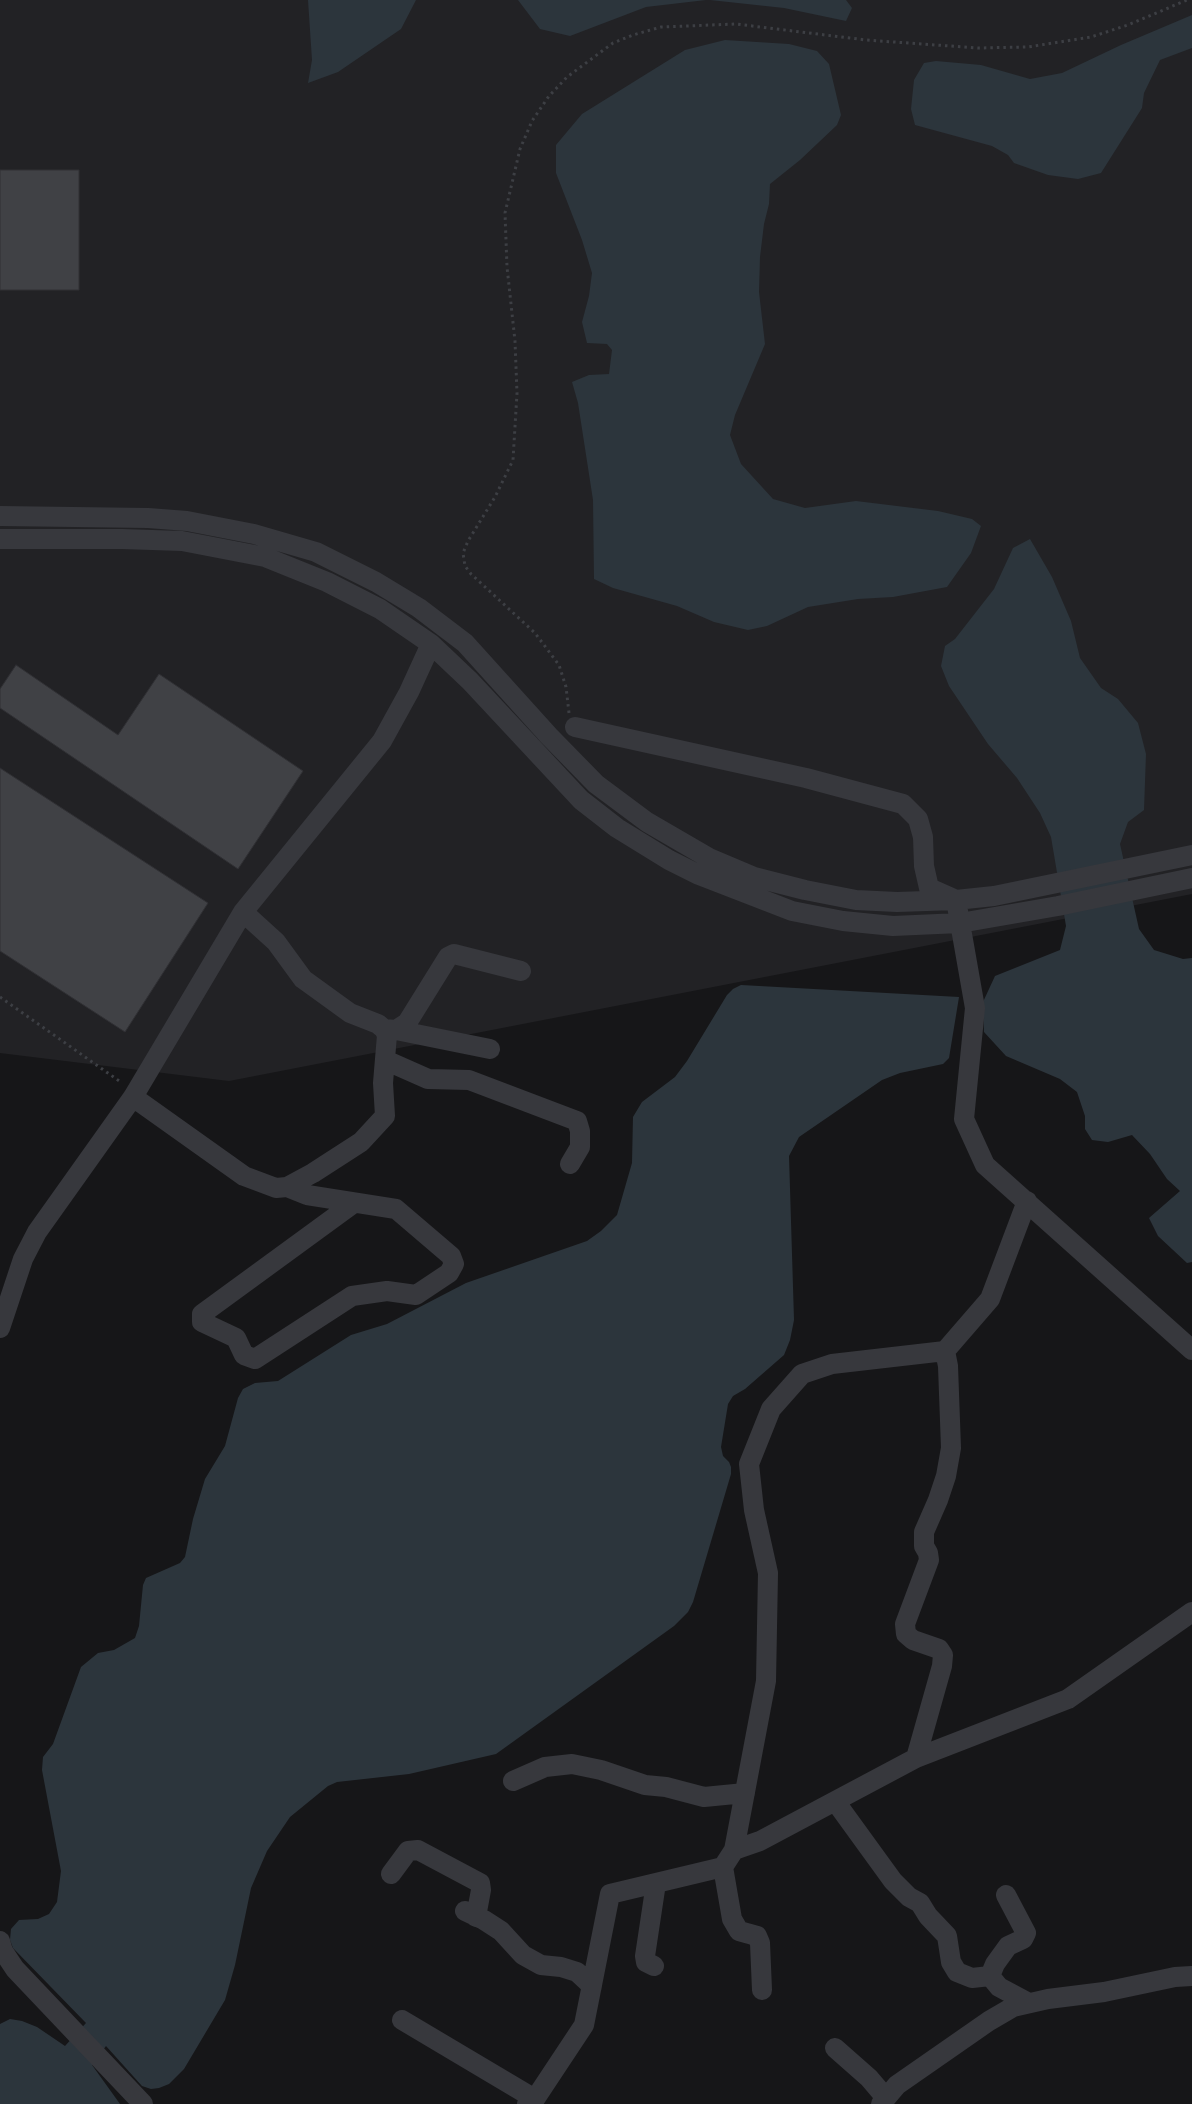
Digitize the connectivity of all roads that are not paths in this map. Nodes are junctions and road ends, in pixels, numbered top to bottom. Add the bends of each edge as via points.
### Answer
1 (0, 516) edge
2 (0, 539) edge
3 (431, 644) junction
4 (575, 727) road end
5 (1192, 855) edge
6 (1192, 878) edge
7 (956, 900) junction
8 (243, 912) junction
9 (960, 923) junction
10 (521, 971) dead end
11 (390, 1029) junction
12 (490, 1049) dead end
13 (385, 1060) junction
14 (133, 1097) junction
15 (570, 1164) dead end
16 (287, 1186) junction
17 (1027, 1201) junction
18 (354, 1203) junction
19 (0, 1328) edge
20 (1192, 1350) edge
21 (945, 1351) junction
22 (1192, 1612) edge
23 (916, 1758) junction
24 (513, 1781) dead end
25 (745, 1793) junction
26 (835, 1801) junction
27 (734, 1850) junction
28 (723, 1867) junction
29 (391, 1874) dead end
30 (656, 1883) junction
31 (1006, 1895) dead end
32 (0, 1941) edge
33 (654, 1966) dead end
34 (990, 1976) junction
35 (1192, 1976) edge
36 (592, 1986) junction
37 (762, 1990) dead end
38 (1029, 2003) junction
39 (402, 2020) dead end
40 (835, 2048) dead end
41 (884, 2101) edge
42 (531, 2102) edge
43 (143, 2104) edge

1 - 7 street via 187,521 254,534 316,552 419,608 465,643 596,784 647,822 709,858 754,877 856,900
2 - 3 street via 182,541 265,557 327,582 380,609
3 - 8 street via 382,741
3 - 9 street via 581,800 617,828 699,876 792,911 842,921 893,926
4 - 7 street via 806,778 902,804 918,819 929,888
5 - 7 street via 1052,885
6 - 9 street
7 - 9 street
8 - 11 street via 276,942 303,979 350,1013
8 - 14 street
9 - 17 street via 975,1008 964,1119 985,1165
10 - 11 street via 454,954 448,957 406,1023
11 - 12 street
11 - 13 street
13 - 15 street via 428,1079 469,1080 577,1121 580,1147
13 - 16 street via 385,1116 361,1142 314,1173
14 - 16 street via 244,1176 276,1188
14 - 19 street via 37,1232 23,1259
16 - 18 street via 307,1195
17 - 20 street
17 - 21 street via 990,1299
18 - 18 street via 396,1209 451,1256 454,1264 449,1273 416,1295 387,1291 352,1296 255,1360 244,1355 236,1338 202,1322 202,1314
21 - 23 street via 952,1448 943,1484 924,1532 929,1560 905,1624 906,1634 939,1649 943,1655
21 - 25 street via 832,1364 802,1374 771,1409 750,1464 754,1510 768,1573 766,1681
22 - 23 street via 1068,1698
23 - 26 street
24 - 25 street via 545,1767 572,1764 704,1798
25 - 27 street
26 - 27 street via 760,1841
26 - 34 street via 894,1881 909,1897 920,1903 947,1936 957,1972 972,1978
27 - 28 street
28 - 30 street
28 - 37 street via 732,1919 738,1931 757,1936 760,1944
29 - 36 street via 408,1852 418,1850 480,1883 481,1890 470,1914 501,1931 523,1955 542,1965 577,1972
30 - 33 street via 645,1956 646,1962
30 - 36 street via 610,1894
31 - 34 street via 1026,1933 1024,1939 1008,1946
32 - 43 street via 15,1969
34 - 38 street via 999,1987
35 - 38 street
36 - 42 street via 584,2026
38 - 41 street via 989,2021 897,2085
39 - 42 street
40 - 41 street via 869,2078

